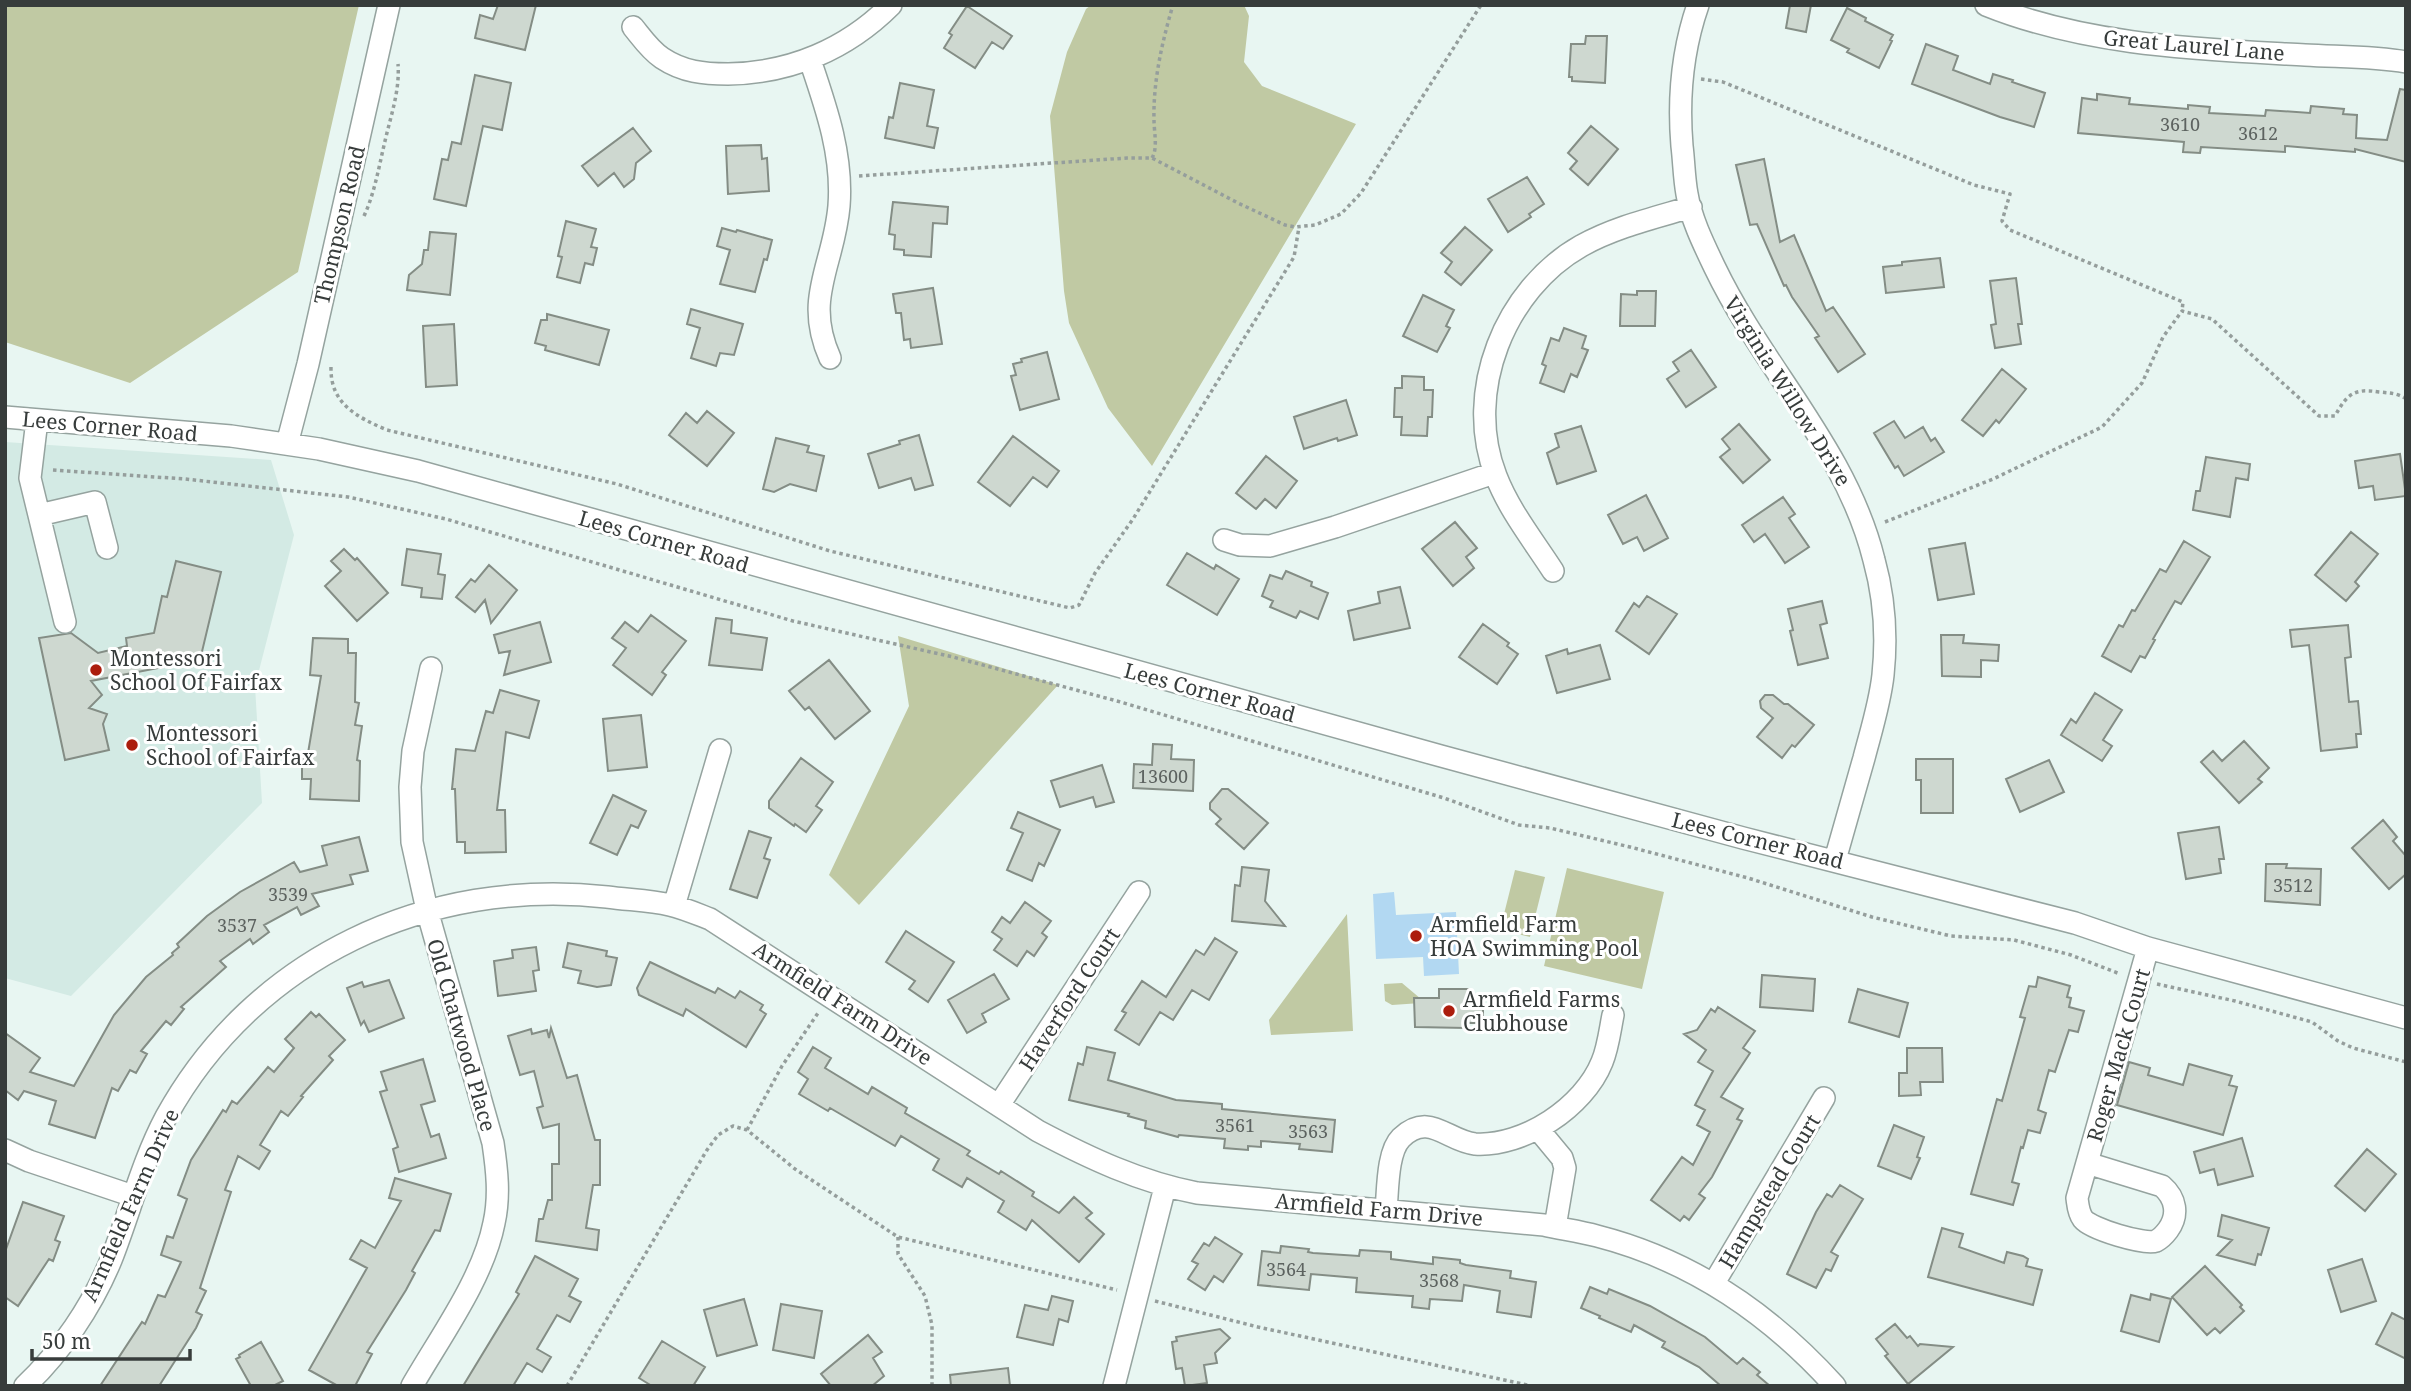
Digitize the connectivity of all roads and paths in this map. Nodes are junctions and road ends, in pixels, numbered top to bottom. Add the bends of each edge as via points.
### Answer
1 (389, 5) edge
2 (891, 5) edge
3 (1173, 5) edge
4 (1481, 5) edge
5 (1698, 5) edge
6 (1986, 5) edge
7 (634, 27) dead end
8 (398, 58) dead end
9 (810, 60) junction
10 (2406, 62) edge
11 (1682, 79) junction
12 (1152, 158) junction
13 (838, 177) junction
14 (1691, 207) junction
15 (362, 222) dead end
16 (1299, 227) junction
17 (2182, 311) junction
18 (333, 358) dead end
19 (830, 358) dead end
20 (2406, 399) edge
21 (5, 417) edge
22 (37, 420) junction
23 (287, 444) junction
24 (31, 468) junction
25 (1494, 472) junction
26 (39, 515) junction
27 (1866, 530) junction
28 (1224, 540) dead end
29 (107, 548) dead end
30 (1553, 571) dead end
31 (65, 622) dead end
32 (431, 667) dead end
33 (720, 750) dead end
34 (1835, 860) junction
35 (1139, 892) dead end
36 (674, 906) junction
37 (427, 910) junction
38 (2148, 948) junction
39 (2139, 981) junction
40 (830, 995) junction
41 (1613, 1015) dead end
42 (2406, 1018) edge
43 (2406, 1062) edge
44 (1824, 1098) dead end
45 (999, 1105) junction
46 (1538, 1129) junction
47 (747, 1130) junction
48 (5, 1150) edge
49 (2087, 1163) junction
50 (1165, 1187) junction
51 (133, 1195) junction
52 (1386, 1210) junction
53 (1555, 1227) junction
54 (898, 1237) junction
55 (1714, 1283) junction
56 (1136, 1296) junction
57 (25, 1386) edge
58 (412, 1386) edge
59 (567, 1386) edge
60 (932, 1386) edge
61 (1114, 1386) edge
62 (1532, 1386) edge
63 (1835, 1386) edge

1 - 23 street, Thompson Road
2 - 9 street via 857,35
3 - 12 path via 1158,75 1156,152
4 - 16 path via 1352,205 1315,225
5 - 11 street, Virginia Willow Drive
6 - 10 street, Great Laurel Lane via 2076,33 2121,41
7 - 9 street via 661,57 706,74 747,74
8 - 15 path via 400,79
9 - 13 street via 833,134
11 - 14 street, Virginia Willow Drive via 1680,122
11 - 17 path via 1723,82 1974,185 2010,194 2002,221 2010,230 2183,302
12 - 13 path
12 - 16 path via 1285,225
13 - 19 street via 835,231 818,300 818,323
14 - 25 street via 1604,234 1549,269 1528,291 1497,344 1487,388 1488,446
14 - 27 street, Virginia Willow Drive via 1728,296 1839,470
16 - 18 path via 1294,257 1079,605 1070,608 830,551 618,484 387,430 356,416 340,400 330,370
17 - 20 path via 2212,318 2319,416 2335,415 2344,399 2361,389
17 - 27 path via 2163,337 2142,383 2102,427 1993,479
21 - 22 street, Lees Corner Road
22 - 23 street, Lees Corner Road
22 - 24 street
23 - 34 street, Lees Corner Road via 418,471 1441,756
24 - 26 street
24 - 39 path via 335,496 446,519 793,621 1117,701 1444,798 1519,825 1630,847 1938,933 2014,940 2071,955
25 - 28 street via 1270,546
25 - 30 street
26 - 29 street via 95,502
26 - 31 street
27 - 34 street, Virginia Willow Drive via 1882,600 1883,677
32 - 37 street, Old Chatwood Place via 410,787 412,842
33 - 36 street
34 - 38 street, Lees Corner Road via 2075,923
35 - 45 street, Haverford Court
36 - 37 street, Armfield Farm Drive via 543,893 502,895
36 - 40 street, Armfield Farm Drive via 710,919
37 - 51 street, Armfield Farm Drive via 322,954 257,1003 218,1043 186,1086 150,1149
37 - 58 street, Old Chatwood Place via 493,1143 498,1197 479,1271
38 - 39 street, Roger Mack Court
38 - 42 street, Lees Corner Road
39 - 43 path via 2312,1022 2353,1048
39 - 49 street, Roger Mack Court
40 - 45 street, Armfield Farm Drive
40 - 47 path via 782,1066
41 - 46 street via 1602,1062 1588,1088
44 - 55 street, Hampstead Court
45 - 50 street, Armfield Farm Drive via 1073,1150
46 - 52 street via 1474,1144 1432,1126 1417,1129 1393,1149
46 - 53 street via 1565,1168
47 - 54 path via 795,1169
47 - 59 path via 733,1126 718,1135 707,1150
48 - 51 street
49 - 49 street, Roger Mack Court via 2077,1198 2083,1219 2092,1227 2146,1242 2157,1241 2166,1232 2174,1221 2175,1208 2162,1186
50 - 52 street, Armfield Farm Drive
50 - 56 street
51 - 57 street, Armfield Farm Drive via 93,1296 63,1342
52 - 53 street, Armfield Farm Drive
53 - 55 street, Armfield Farm Drive via 1650,1253
54 - 56 path
54 - 60 path via 898,1254 926,1296 932,1325
55 - 63 street, Armfield Farm Drive via 1778,1329
56 - 61 street
56 - 62 path

